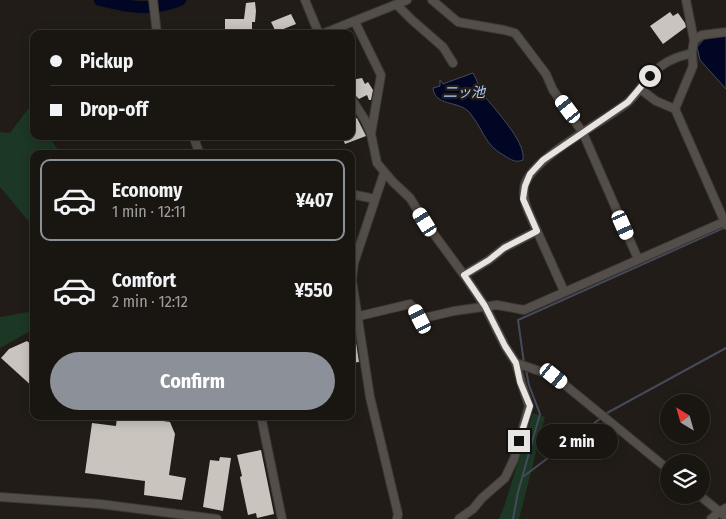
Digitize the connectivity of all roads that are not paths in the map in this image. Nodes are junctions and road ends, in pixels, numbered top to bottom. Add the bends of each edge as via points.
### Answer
1 (153, 0) edge
2 (305, 0) edge
3 (407, 0) edge
4 (432, 0) edge
5 (686, 0) edge
6 (398, 4) junction
7 (355, 22) junction
8 (156, 30) edge
9 (319, 30) edge
10 (332, 30) edge
11 (726, 32) edge
12 (694, 40) junction
13 (692, 53) junction
14 (453, 63) dead end
15 (640, 89) junction
16 (355, 104) edge
17 (675, 109) junction
18 (583, 133) junction
19 (371, 134) junction
20 (384, 173) junction
21 (355, 195) edge
22 (375, 199) junction
23 (725, 223) edge
24 (537, 231) junction
25 (355, 260) edge
26 (638, 260) junction
27 (464, 275) junction
28 (564, 291) junction
29 (485, 306) junction
30 (355, 318) edge
31 (516, 363) junction
32 (262, 420) edge
33 (660, 463) edge
34 (0, 497) edge
35 (710, 502) edge
36 (722, 510) edge
37 (726, 517) edge
38 (217, 519) edge
39 (282, 519) edge
40 (397, 519) edge
41 (459, 519) edge
42 (712, 519) edge

1 - 8 street
2 - 9 street
3 - 6 street
4 - 18 street via 458,22 515,33 546,74 553,90
5 - 12 street
6 - 7 street
6 - 14 street via 443,47
7 - 10 street
7 - 19 street via 381,74
11 - 12 street via 702,34
12 - 13 street
13 - 15 street via 661,66
13 - 17 street via 693,66
15 - 17 street
15 - 18 street via 628,102
16 - 19 street
17 - 23 street
18 - 24 street via 543,160 530,174 523,199
18 - 26 street
19 - 20 street via 376,163
20 - 22 street
20 - 27 street via 410,198
21 - 22 street
22 - 25 street
23 - 26 street
24 - 27 street
24 - 28 street
26 - 28 street
27 - 29 street
28 - 29 street via 524,310
29 - 30 street via 420,319 410,304
29 - 31 street
30 - 40 street
31 - 33 street via 554,376
31 - 41 street via 530,406 514,458 505,478
32 - 39 street
34 - 38 street via 100,504
35 - 36 street
36 - 37 street
36 - 42 street

